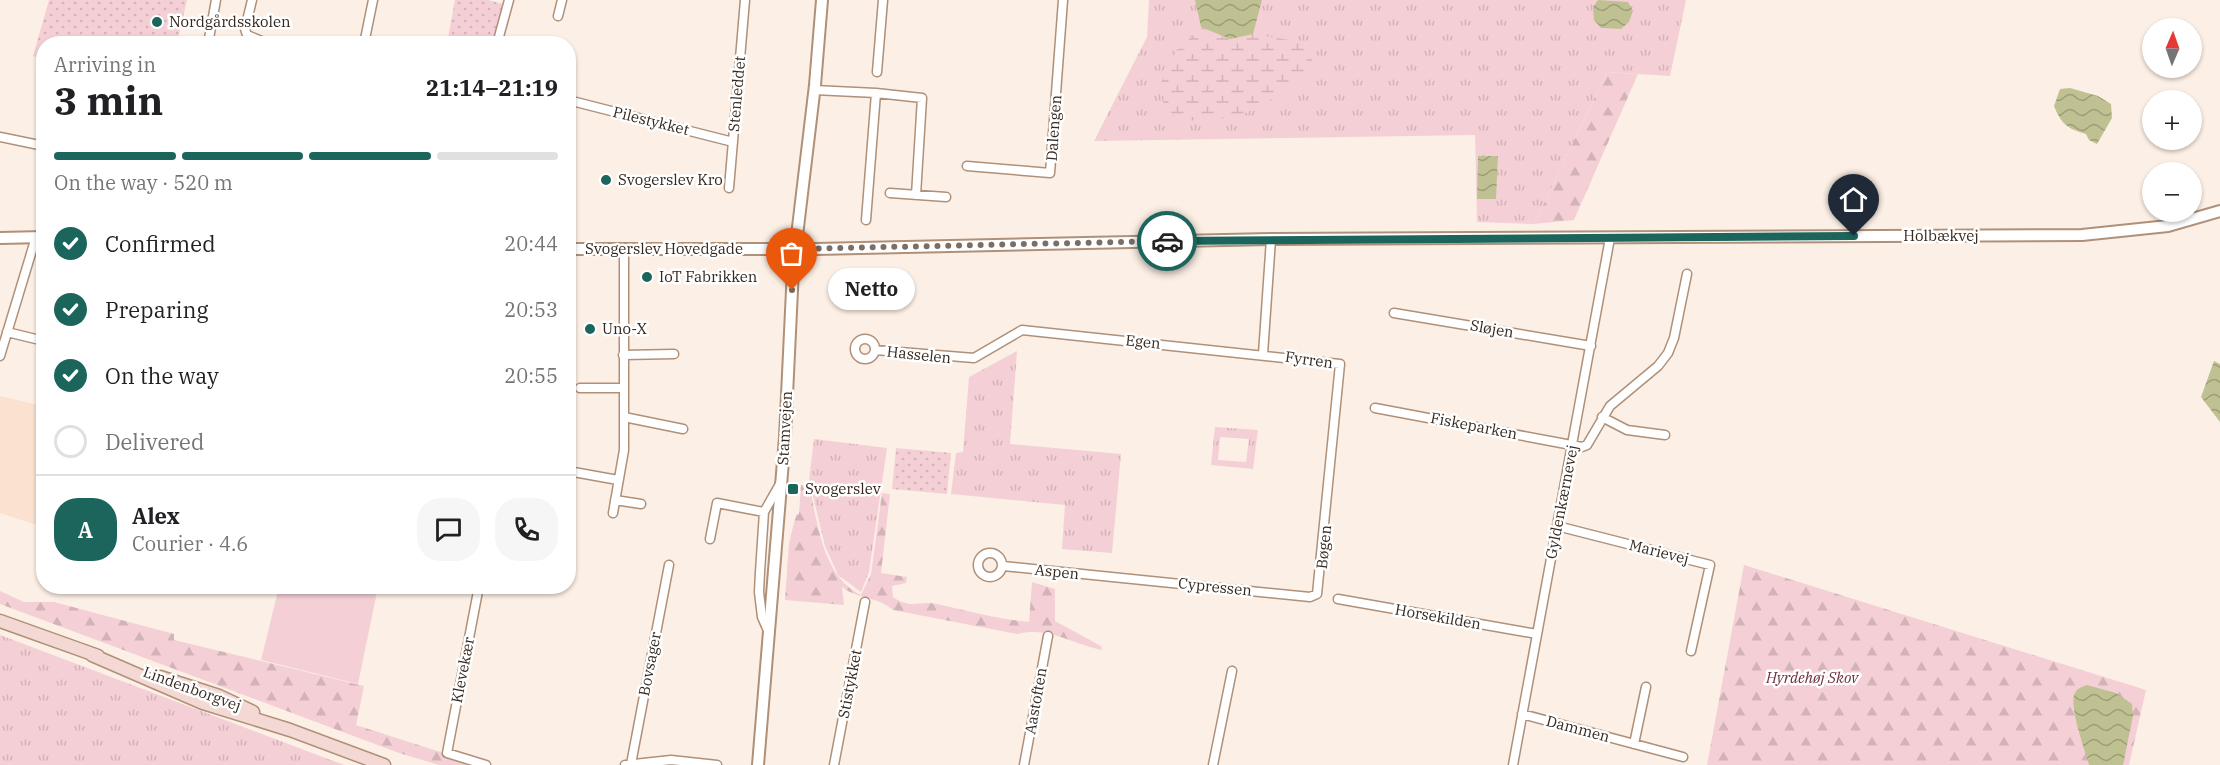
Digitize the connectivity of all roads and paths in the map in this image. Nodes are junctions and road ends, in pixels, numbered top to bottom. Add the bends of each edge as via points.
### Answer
1 (216, 0) edge
2 (252, 0) edge
3 (373, 0) edge
4 (509, 0) edge
5 (562, 0) edge
6 (745, 0) edge
7 (822, 0) edge
8 (883, 0) edge
9 (1063, 0) edge
10 (558, 16) dead end
11 (209, 36) edge
12 (249, 36) edge
13 (366, 36) edge
14 (499, 36) edge
15 (877, 72) dead end
16 (814, 90) junction
17 (876, 93) junction
18 (576, 102) edge
19 (0, 137) edge
20 (733, 142) junction
21 (36, 144) edge
22 (967, 166) dead end
23 (729, 188) dead end
24 (890, 193) dead end
25 (916, 195) junction
26 (946, 197) dead end
27 (2220, 211) edge
28 (866, 220) dead end
29 (36, 237) edge
30 (0, 238) edge
31 (1610, 238) junction
32 (1271, 239) junction
33 (36, 249) edge
34 (576, 249) edge
35 (795, 249) junction
36 (624, 250) junction
37 (1687, 274) dead end
38 (1394, 313) dead end
39 (7, 332) junction
40 (36, 339) edge
41 (1591, 346) junction
42 (875, 350) dead end
43 (674, 354) dead end
44 (1263, 354) junction
45 (623, 355) junction
46 (0, 356) edge
47 (962, 359) joint
48 (580, 387) dead end
49 (624, 388) junction
50 (1375, 408) dead end
51 (624, 417) junction
52 (1602, 417) junction
53 (1336, 420) joint
54 (683, 429) dead end
55 (1665, 435) dead end
56 (1572, 445) junction
57 (576, 472) edge
58 (618, 480) junction
59 (782, 481) junction
60 (615, 500) junction
61 (641, 504) dead end
62 (764, 512) junction
63 (613, 513) dead end
64 (1557, 525) junction
65 (710, 539) dead end
66 (669, 565) dead end
67 (1003, 566) dead end
68 (1112, 577) joint
69 (477, 594) edge
70 (1317, 594) joint
71 (1338, 599) dead end
72 (865, 602) dead end
73 (0, 621) edge
74 (769, 633) junction
75 (1537, 634) junction
76 (1048, 636) dead end
77 (1691, 651) dead end
78 (1232, 671) dead end
79 (1646, 687) dead end
80 (1522, 714) junction
81 (1634, 744) junction
82 (1683, 757) dead end
83 (628, 764) edge
84 (384, 765) edge
85 (486, 765) edge
86 (717, 765) edge
87 (758, 765) edge
88 (834, 765) edge
89 (1024, 765) edge
90 (1213, 765) edge
91 (1513, 765) edge

1 - 11 street
2 - 12 street via 245,29
3 - 13 street
4 - 14 street
5 - 10 street
6 - 20 street, Stenleddet
7 - 16 street, Stamvejen
8 - 15 street
9 - 22 street, Dalengen via 1050,173
16 - 17 street
16 - 35 street, Stamvejen
17 - 25 street via 922,98
17 - 28 street
18 - 20 street, Pilestykket
19 - 21 street
20 - 23 street, Stenleddet
24 - 25 street
25 - 26 street
27 - 31 street, Holbækvej via 2168,226 2082,235
29 - 30 street
31 - 32 street, Holbækvej
31 - 41 street, Gyldenkærnevej
32 - 35 street, Holbækvej
32 - 44 street, Fyrren
33 - 39 street
34 - 36 street, Svogerslev Hovedgade
35 - 36 street, Svogerslev Hovedgade
35 - 59 street, Stamvejen
36 - 45 street
37 - 52 street via 1668,353
38 - 41 street, Sløjen
39 - 40 street
39 - 46 street
41 - 56 street, Gyldenkærnevej
42 - 47 street, Hasselen
43 - 45 street
44 - 47 street, Egen via 1023,330 974,358
44 - 53 street, Fyrren via 1340,364
45 - 49 street
48 - 49 street
49 - 51 street
50 - 56 street, Fiskeparken
51 - 54 street
51 - 58 street via 624,450
52 - 55 street via 1627,430
52 - 56 street via 1587,445
53 - 70 street, Bøgen
56 - 64 street, Gyldenkærnevej
57 - 58 street
58 - 60 street
59 - 62 street
59 - 74 street, Stamvejen
60 - 61 street
60 - 63 street
62 - 65 street via 717,503
62 - 74 street via 759,592 762,617
64 - 75 street, Gyldenkærnevej
64 - 77 street, Marievej via 1710,565
66 - 83 street, Bovsager
67 - 68 street, Aspen
68 - 70 street, Cypressen via 1310,597
69 - 85 street, Klevekær via 447,753
71 - 75 street, Horsekilden
72 - 88 street, Stistykket
73 - 84 main road, Lindenborgvej via 219,696 290,730
74 - 87 street, Stamvejen
75 - 80 street, Gyldenkærnevej
76 - 89 street, Aastoften
78 - 90 street
79 - 81 street
80 - 81 street, Dammen
80 - 91 street, Gyldenkærnevej
81 - 82 street, Dammen
83 - 86 street via 671,760

